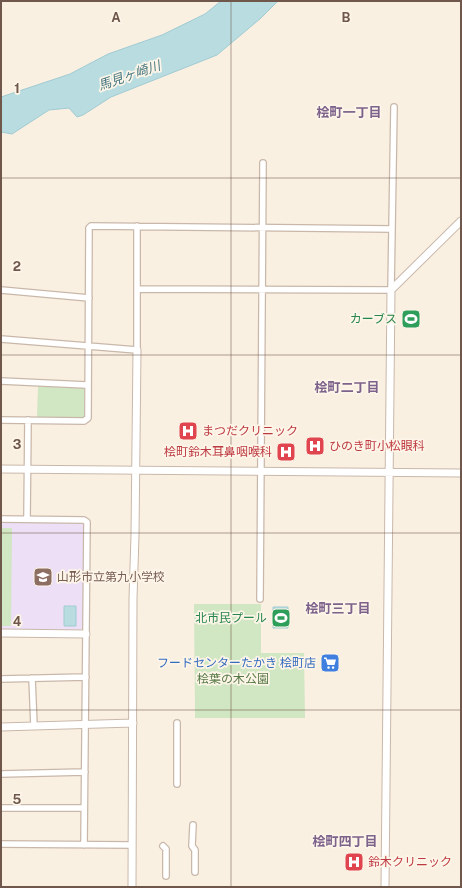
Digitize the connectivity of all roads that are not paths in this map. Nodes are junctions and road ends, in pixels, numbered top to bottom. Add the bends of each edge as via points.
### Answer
1 (394, 107) dead end
2 (263, 163) dead end
3 (461, 221) edge
4 (137, 226) junction
5 (262, 227) junction
6 (392, 229) junction
7 (137, 289) junction
8 (262, 289) junction
9 (1, 290) edge
10 (391, 290) junction
11 (89, 298) junction
12 (1, 338) edge
13 (88, 346) junction
14 (137, 350) junction
15 (1, 381) edge
16 (88, 385) junction
17 (1, 420) edge
18 (28, 420) junction
19 (1, 469) edge
20 (27, 470) junction
21 (136, 470) junction
22 (261, 471) junction
23 (388, 472) junction
24 (461, 473) edge
25 (1, 519) edge
26 (27, 519) junction
27 (260, 599) dead end
28 (1, 633) edge
29 (86, 634) junction
30 (86, 677) junction
31 (32, 678) junction
32 (1, 679) edge
33 (132, 723) junction
34 (178, 723) dead end
35 (85, 724) junction
36 (34, 726) junction
37 (1, 727) edge
38 (85, 772) junction
39 (1, 774) edge
40 (177, 784) dead end
41 (1, 808) edge
42 (84, 808) junction
43 (193, 825) dead end
44 (1, 844) edge
45 (84, 845) junction
46 (132, 845) junction
47 (162, 846) dead end
48 (195, 872) dead end
49 (166, 876) dead end
50 (132, 887) edge
51 (385, 887) edge

1 - 6 street
2 - 5 street
3 - 10 street
4 - 5 street
4 - 7 street
4 - 11 street via 89,228
5 - 6 street
5 - 8 street
6 - 10 street
7 - 8 street
7 - 14 street
8 - 10 street
8 - 22 street
9 - 11 street
10 - 23 street
11 - 13 street
12 - 13 street
13 - 14 street
13 - 16 street
14 - 21 street
15 - 16 street
16 - 18 street via 88,418 84,421
17 - 18 street
18 - 20 street
19 - 20 street
20 - 21 street
20 - 26 street
21 - 22 street
21 - 33 street
22 - 23 street
22 - 27 street
23 - 24 street
23 - 51 street
25 - 26 street
26 - 29 street via 87,522
28 - 29 street
29 - 30 street
30 - 31 street
30 - 35 street
31 - 32 street
31 - 36 street
33 - 35 street
33 - 46 street
34 - 40 street
35 - 36 street
35 - 38 street
36 - 37 street
38 - 39 street
38 - 42 street
41 - 42 street
42 - 45 street
43 - 48 street
44 - 45 street
45 - 46 street
46 - 50 street
47 - 49 street via 166,849

